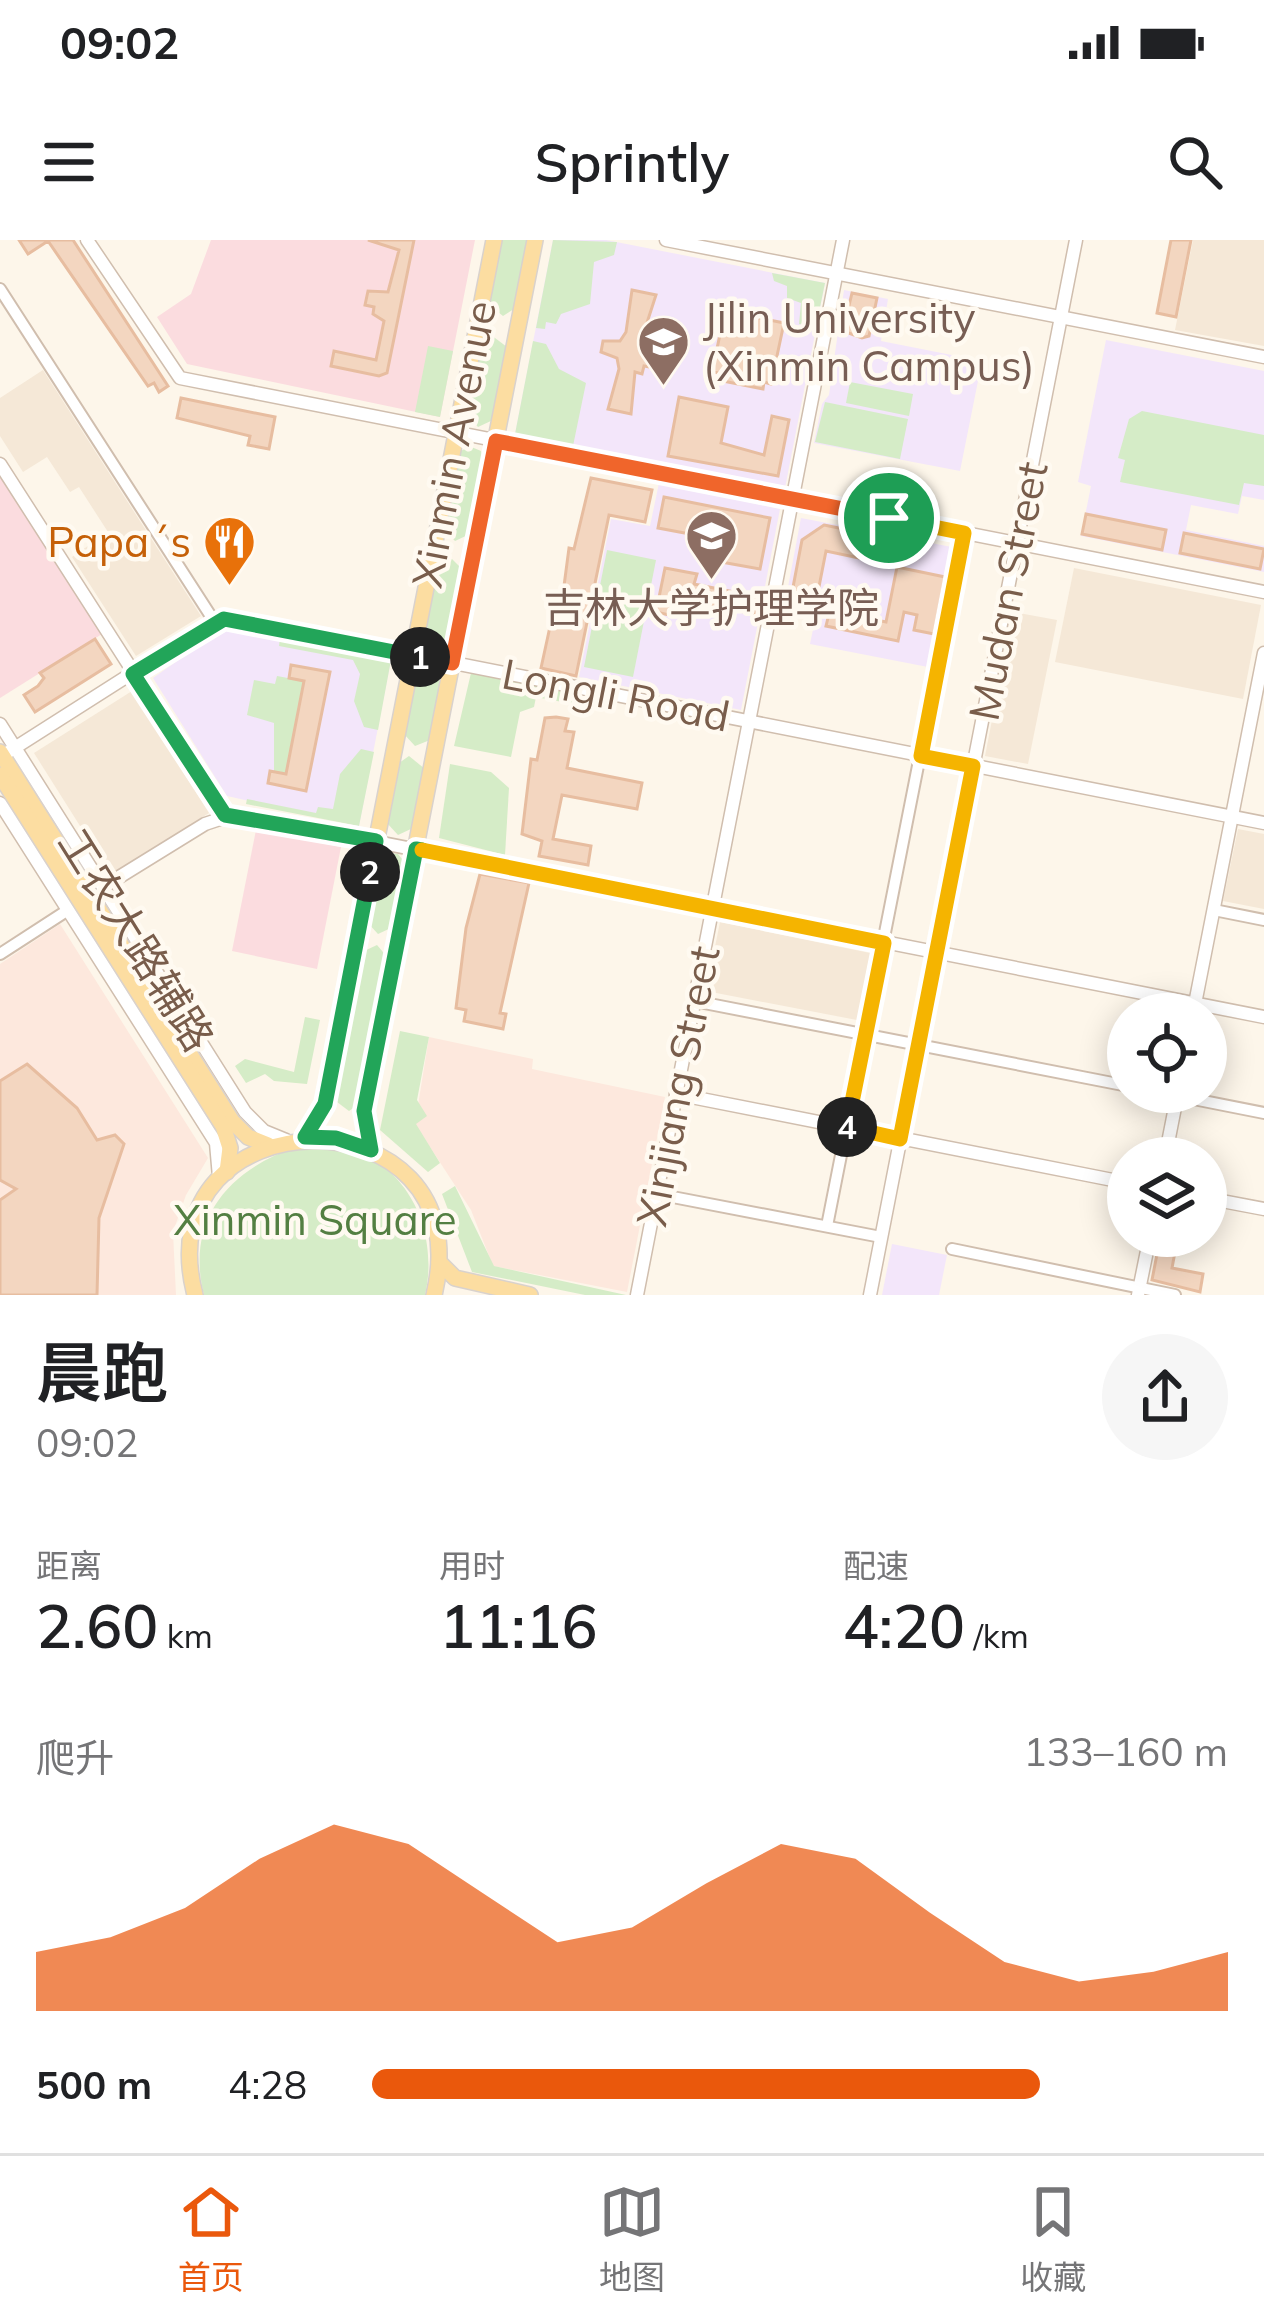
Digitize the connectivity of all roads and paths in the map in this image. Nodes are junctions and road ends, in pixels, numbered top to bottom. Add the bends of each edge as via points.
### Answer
1 (87, 240) edge
2 (494, 240) edge
3 (536, 240) edge
4 (666, 240) edge
5 (843, 240) edge
6 (1076, 240) edge
7 (836, 273) junction
8 (0, 289) edge
9 (1062, 317) junction
10 (1264, 357) edge
11 (456, 434) junction
12 (496, 441) junction
13 (0, 464) edge
14 (792, 499) junction
15 (964, 533) junction
16 (1017, 543) junction
17 (1264, 592) edge
18 (214, 621) junction
19 (1264, 652) edge
20 (412, 655) junction
21 (452, 663) junction
22 (133, 674) junction
23 (749, 722) junction
24 (0, 724) edge
25 (4, 754) edge
26 (921, 756) junction
27 (973, 766) junction
28 (0, 775) edge
29 (0, 803) edge
30 (225, 815) junction
31 (1233, 817) junction
32 (1264, 823) edge
33 (376, 841) junction
34 (416, 849) junction
35 (103, 887) junction
36 (713, 908) junction
37 (68, 910) junction
38 (1214, 910) junction
39 (1264, 920) edge
40 (884, 943) junction
41 (937, 953) junction
42 (0, 954) edge
43 (1121, 993) edge
44 (1197, 993) edge
45 (694, 1001) junction
46 (1227, 1013) edge
47 (1264, 1017) edge
48 (866, 1035) junction
49 (919, 1045) junction
50 (1107, 1082) edge
51 (676, 1094) junction
52 (1227, 1105) edge
53 (1264, 1113) edge
54 (847, 1128) junction
55 (305, 1137) junction
56 (900, 1139) junction
57 (286, 1140) junction
58 (268, 1145) junction
59 (371, 1150) junction
60 (222, 1178) junction
61 (1107, 1179) edge
62 (657, 1193) junction
63 (1227, 1202) edge
64 (1264, 1209) edge
65 (827, 1226) junction
66 (881, 1237) junction
67 (952, 1249) dead end
68 (1146, 1257) edge
69 (439, 1262) junction
70 (1139, 1292) edge
71 (195, 1295) edge
72 (434, 1295) edge
73 (530, 1295) edge
74 (637, 1295) edge
75 (870, 1295) edge
76 (1175, 1295) edge

1 - 11 street via 180,378
2 - 11 main road, Xinmin Avenue
3 - 12 main road, Xinmin Avenue
4 - 7 street
5 - 7 street, Xinjiang Street
6 - 9 street, Mudan Street
7 - 9 street
7 - 14 street, Xinjiang Street
8 - 18 street
9 - 10 street
9 - 16 street, Mudan Street
11 - 12 street
11 - 20 main road, Xinmin Avenue
12 - 14 street
12 - 21 main road, Xinmin Avenue
13 - 22 street
14 - 15 street
14 - 23 street, Xinjiang Street
15 - 16 street
15 - 26 street
16 - 17 street
16 - 27 street, Mudan Street
18 - 20 street, Longli Road
18 - 22 street
19 - 31 street
20 - 21 street, Longli Road
20 - 33 main road, Xinmin Avenue
21 - 23 street, Longli Road
21 - 34 main road, Xinmin Avenue
22 - 25 street
22 - 30 street
23 - 26 street, Longli Road
23 - 36 street, Xinjiang Street
24 - 25 street, 工农大路辅路
25 - 35 street, 工农大路辅路
25 - 58 main road via 232,1121
26 - 27 street, Longli Road
26 - 40 street
27 - 31 street, Longli Road
27 - 41 street, Mudan Street
28 - 60 main road via 223,1126 230,1148
29 - 37 street, 工农大路辅路
30 - 33 street
30 - 35 street
31 - 32 street, Longli Road
31 - 38 street
33 - 34 street
33 - 55 main road, Xinmin Avenue via 325,1104
34 - 36 street
34 - 59 main road, Xinmin Avenue via 364,1111
35 - 57 street, 工农大路辅路 via 245,1112
36 - 40 street
36 - 45 street, Xinjiang Street
37 - 42 street
37 - 60 street, 工农大路辅路 via 216,1143
38 - 39 street
38 - 44 street
40 - 41 street
40 - 48 street
41 - 43 street
41 - 49 street, Mudan Street
45 - 48 street
45 - 51 street, Xinjiang Street
46 - 47 street
48 - 49 street
48 - 54 street
49 - 50 street
49 - 56 street, Mudan Street
51 - 54 street
51 - 62 street, Xinjiang Street
52 - 53 street
54 - 56 street
54 - 65 street
55 - 57 main road
55 - 59 main road
56 - 61 street
56 - 66 street, Mudan Street
57 - 58 main road
58 - 60 main road
59 - 69 main road via 423,1199
60 - 71 main road via 193,1233
62 - 65 street
62 - 74 street, Xinjiang Street
63 - 64 street
65 - 66 street
66 - 75 street, Mudan Street
67 - 70 street
68 - 70 street
69 - 72 main road
69 - 73 main road via 455,1278
70 - 76 street

